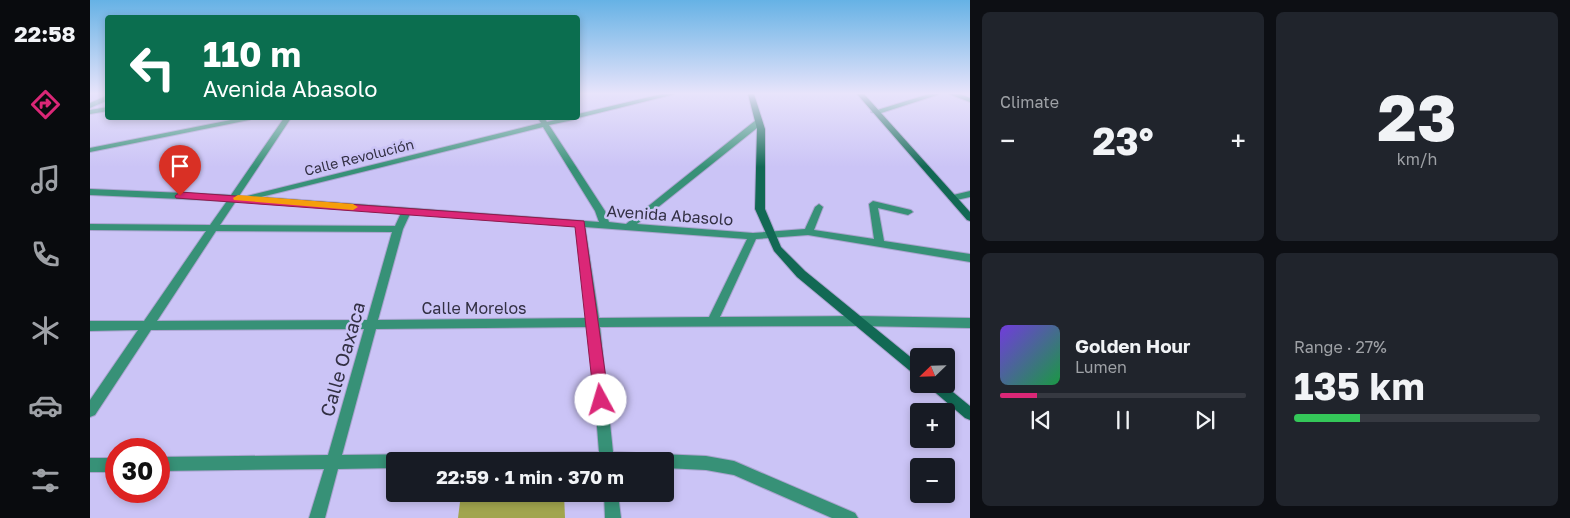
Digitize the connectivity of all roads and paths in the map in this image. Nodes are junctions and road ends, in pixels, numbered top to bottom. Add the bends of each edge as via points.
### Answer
1 (758, 118) edge
2 (881, 118) edge
3 (239, 120) edge
4 (286, 120) edge
5 (542, 120) edge
6 (759, 122) junction
7 (90, 150) edge
8 (90, 192) edge
9 (970, 194) edge
10 (238, 198) junction
11 (952, 198) junction
12 (819, 207) dead end
13 (407, 211) junction
14 (908, 212) dead end
15 (970, 218) edge
16 (580, 224) junction
17 (605, 226) junction
18 (90, 227) edge
19 (628, 227) junction
20 (214, 228) junction
21 (398, 229) junction
22 (808, 232) junction
23 (753, 236) junction
24 (770, 236) junction
25 (880, 244) junction
26 (970, 258) edge
27 (858, 321) junction
28 (712, 322) junction
29 (594, 323) junction
30 (970, 323) edge
31 (371, 324) junction
32 (90, 326) edge
33 (147, 326) junction
34 (910, 364) edge
35 (945, 393) edge
36 (90, 411) edge
37 (970, 414) edge
38 (606, 452) edge
39 (333, 461) junction
40 (386, 461) edge
41 (674, 461) edge
42 (170, 464) edge
43 (90, 465) edge
44 (105, 465) edge
45 (612, 502) edge
46 (317, 518) edge
47 (613, 518) edge
48 (850, 518) edge

1 - 6 main road
2 - 11 main road
3 - 7 street
4 - 10 street
5 - 10 street, Calle Revolución
5 - 17 street via 600,211
6 - 19 street
6 - 24 main road via 760,209
8 - 10 street, Avenida Abasolo
9 - 11 street
10 - 13 street, Avenida Abasolo
10 - 20 street
11 - 15 main road
12 - 22 street
13 - 16 street, Avenida Abasolo
13 - 21 street, Calle Oaxaca
14 - 25 street via 873,204
16 - 17 street, Avenida Abasolo
16 - 29 street
17 - 19 street, Avenida Abasolo
18 - 20 street
19 - 23 street, Avenida Abasolo
20 - 21 street
20 - 33 street
21 - 31 street, Calle Oaxaca
22 - 24 street, Avenida Abasolo
22 - 25 street, Avenida Abasolo
23 - 24 street, Avenida Abasolo
23 - 28 street
24 - 27 main road via 777,249 802,274
25 - 26 street, Avenida Abasolo
27 - 28 street, Calle Morelos
27 - 30 street, Calle Morelos
27 - 34 main road
28 - 29 street, Calle Morelos
29 - 31 street, Calle Morelos
29 - 38 street
31 - 33 street, Calle Morelos
31 - 39 street, Calle Oaxaca
32 - 33 street, Calle Morelos
33 - 36 street
35 - 37 main road
39 - 40 street
39 - 42 street
39 - 46 street, Calle Oaxaca
41 - 48 street via 706,462 734,468
43 - 44 street
45 - 47 street

